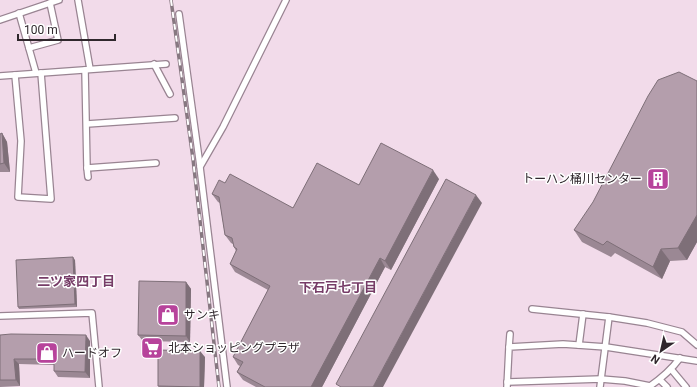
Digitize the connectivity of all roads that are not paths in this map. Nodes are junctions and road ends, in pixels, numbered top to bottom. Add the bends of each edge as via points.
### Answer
1 (59, 0) edge
2 (78, 0) edge
3 (286, 0) edge
4 (50, 3) junction
5 (19, 13) junction
6 (179, 14) dead end
7 (0, 20) edge
8 (29, 48) junction
9 (154, 64) junction
10 (166, 64) dead end
11 (87, 69) junction
12 (38, 73) junction
13 (15, 75) junction
14 (0, 76) edge
15 (170, 94) dead end
16 (175, 118) dead end
17 (87, 124) junction
18 (156, 163) dead end
19 (200, 167) junction
20 (88, 168) junction
21 (88, 177) dead end
22 (532, 310) dead end
23 (583, 314) junction
24 (0, 316) edge
25 (609, 317) junction
26 (510, 334) dead end
27 (697, 345) edge
28 (579, 346) junction
29 (509, 347) junction
30 (606, 347) junction
31 (680, 358) junction
32 (697, 361) edge
33 (672, 369) junction
34 (601, 379) junction
35 (660, 380) junction
36 (507, 385) edge
37 (650, 386) edge
38 (99, 387) edge
39 (227, 387) edge
40 (600, 387) edge
41 (667, 387) edge
42 (686, 387) edge

1 - 4 street
2 - 11 street
3 - 19 street
4 - 5 street
4 - 8 street via 58,40
5 - 7 street
5 - 8 street
6 - 19 street
8 - 12 street
9 - 10 street
9 - 11 street
9 - 15 street
11 - 12 street
11 - 17 street
12 - 13 street
12 - 13 street via 51,199 18,197 21,141
13 - 14 street
16 - 17 street
17 - 20 street
18 - 20 street
19 - 39 street
20 - 21 street
22 - 23 street
23 - 25 street
23 - 28 street
24 - 38 street via 92,313
25 - 27 street via 682,332
25 - 30 street
26 - 29 street
28 - 29 street via 563,344
28 - 30 street
29 - 36 street
30 - 31 street
30 - 34 street
31 - 32 street
31 - 33 street
33 - 35 street
33 - 42 street
34 - 36 street
34 - 37 street
34 - 40 street
35 - 37 street
35 - 41 street

